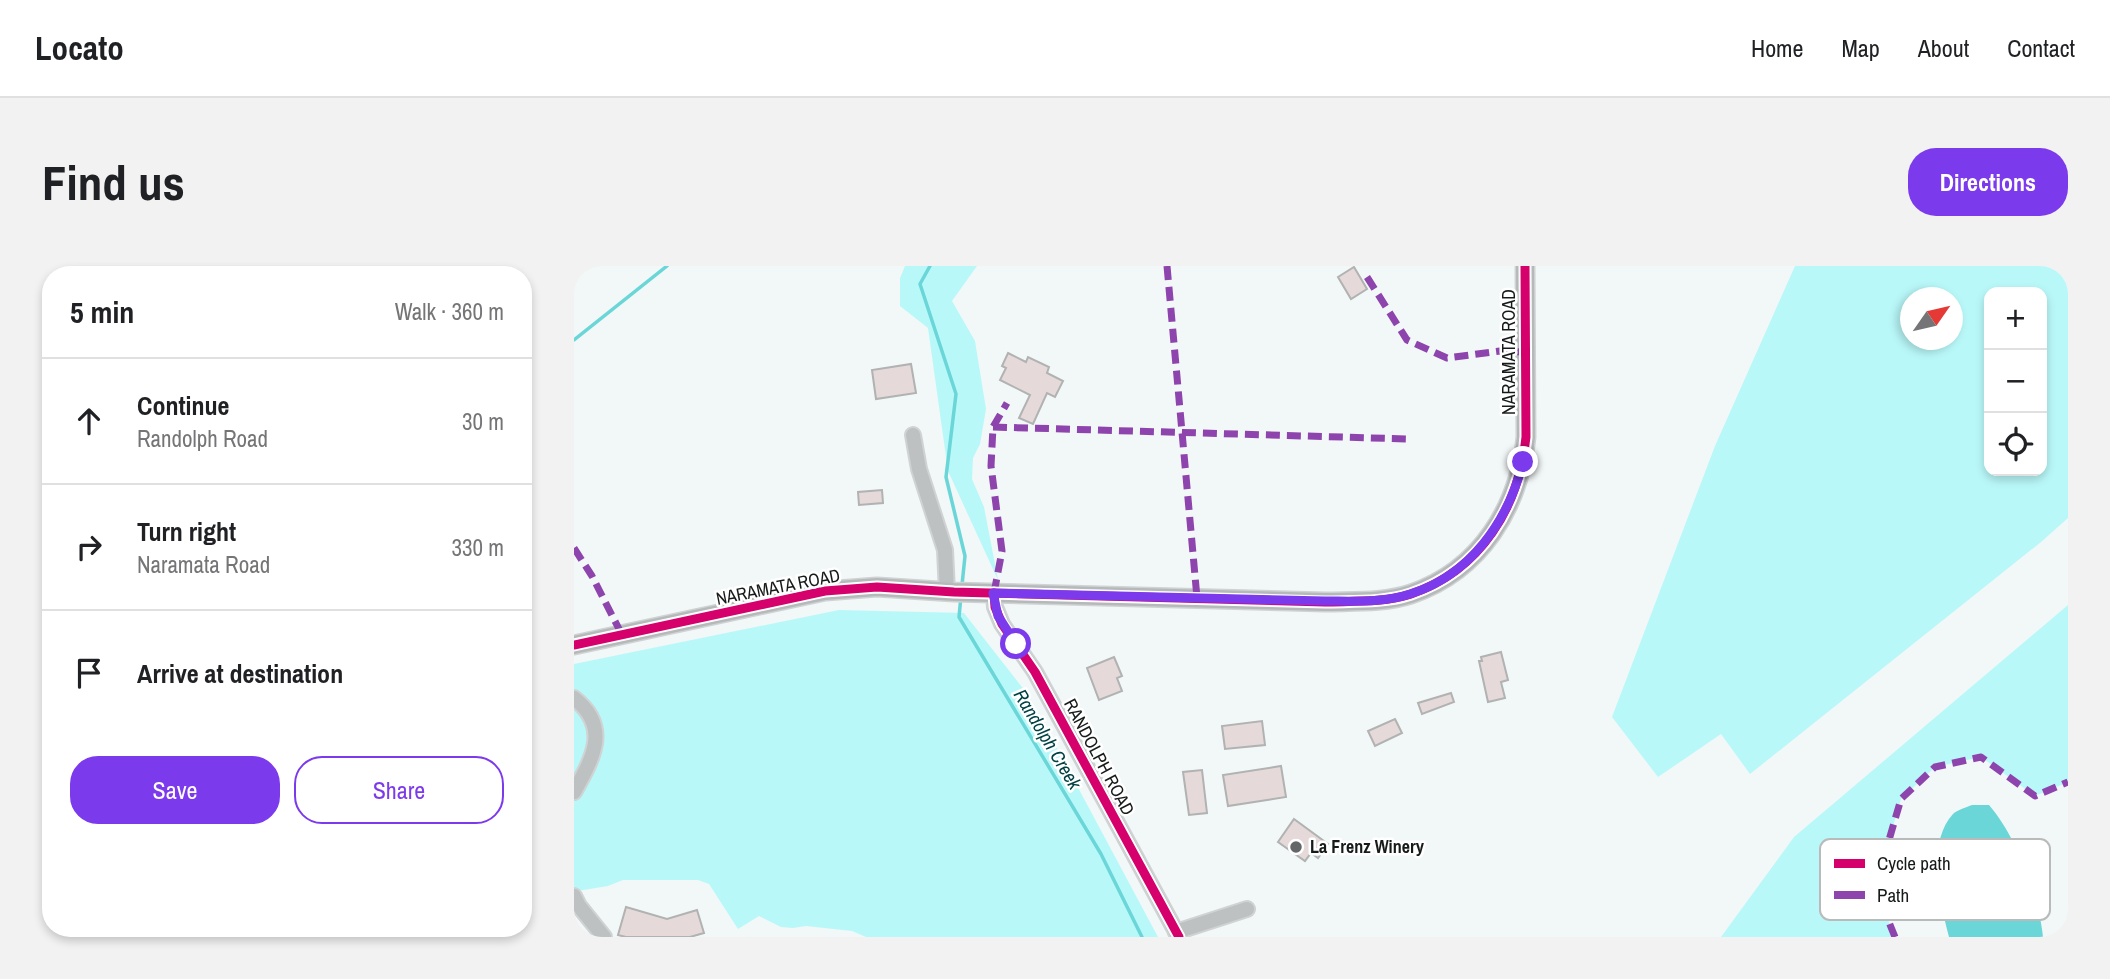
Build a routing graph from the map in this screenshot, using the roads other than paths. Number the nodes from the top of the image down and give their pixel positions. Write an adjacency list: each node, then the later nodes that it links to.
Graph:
1 (1525, 266): 4 (main road, NARAMATA ROAD)
2 (913, 435): 3 (street)
3 (947, 592): 4 (main road, NARAMATA ROAD); 5 (main road, NARAMATA ROAD)
4 (993, 593): 10 (street, RANDOLPH ROAD)
5 (574, 645)
6 (574, 698): 7 (street)
7 (574, 792)
8 (574, 896): 11 (street)
9 (1247, 909): 10 (street)
10 (1177, 935)
11 (604, 937)

